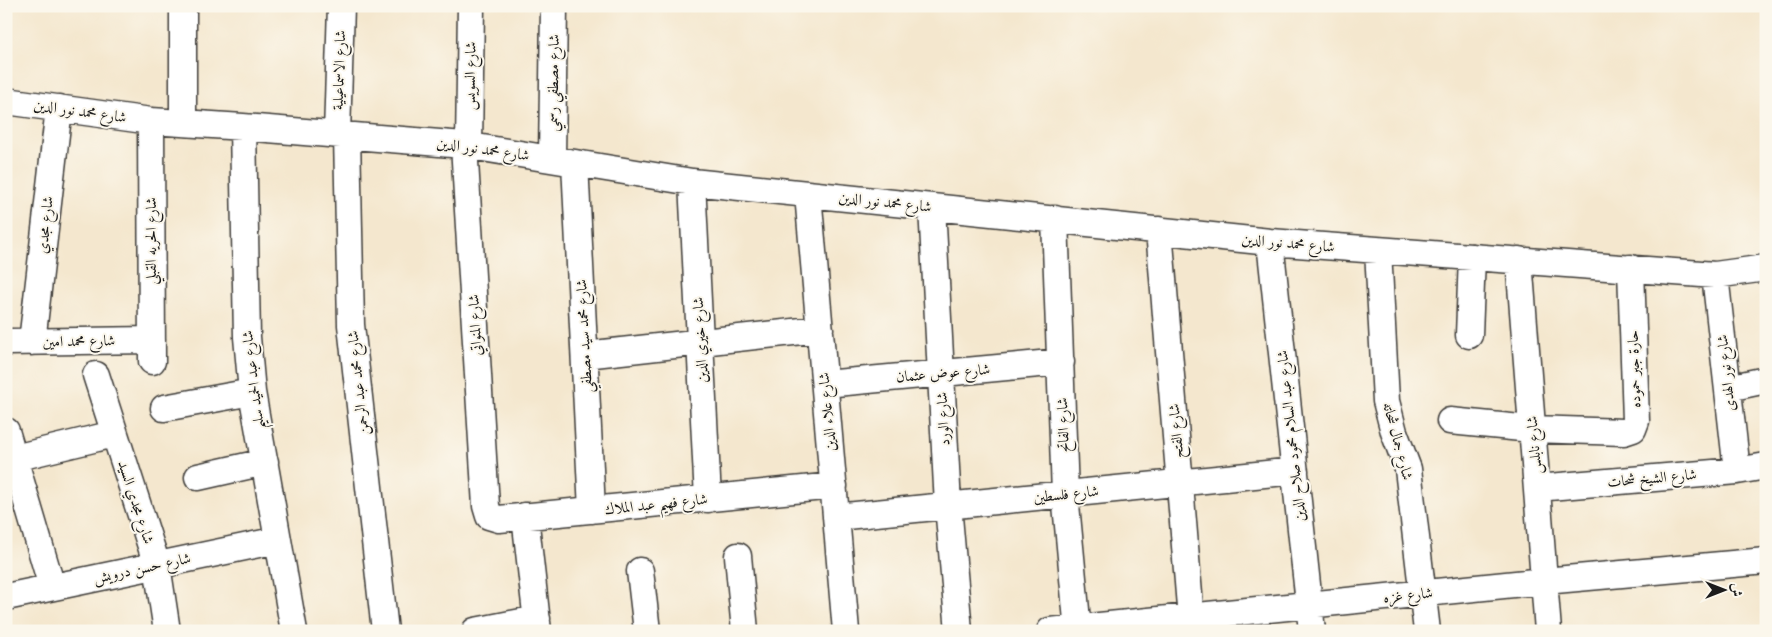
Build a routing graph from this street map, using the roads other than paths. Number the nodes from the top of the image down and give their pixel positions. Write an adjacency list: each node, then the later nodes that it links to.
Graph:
1 (182, 6): 8 (street)
2 (341, 6): 10 (street, شارع الاسماعيلية)
3 (471, 6): 11 (street, شارع السويس)
4 (554, 6): 12 (street, شارع مصطفي رسمي)
5 (6, 101): 6 (street, شارع محمد نور الدين)
6 (58, 108): 7 (street, شارع محمد نور الدين); 28 (street, شارع مجدي)
7 (151, 121): 8 (street, شارع محمد نور الدين); 30 (street, شارع الحريه القبلي)
8 (183, 123): 9 (street, شارع محمد نور الدين)
9 (243, 126): 10 (street, شارع محمد نور الدين); 38 (street, شارع عبد الحميد سليم)
10 (342, 135): 11 (street, شارع محمد نور الدين); 75 (street, شارع محمد عبد الرحمن)
11 (466, 145): 12 (street, شارع محمد نور الدين); 56 (street, شارع المنواتي)
12 (564, 161): 13 (street, شارع محمد نور الدين); 31 (street, شارع محمد سيد مصطفي)
13 (692, 182): 14 (street, شارع محمد نور الدين); 29 (street, شارع خيري الدين)
14 (808, 194): 15 (street, شارع محمد نور الدين); 25 (street, شارع علاء الدين)
15 (932, 207): 16 (street, شارع محمد نور الدين); 33 (street, شارع الورد)
16 (1056, 220): 17 (street, شارع محمد نور الدين); 32 (street, شارع الفاتح)
17 (1159, 230): 18 (street, شارع محمد نور الدين); 50 (street, شارع الفتح)
18 (1270, 242): 19 (street, شارع محمد نور الدين); 47 (street, شارع عبد السلام محمود صلاح الدين)
19 (1378, 250): 20 (street, شارع محمد نور الدين); 67 (street, شارع جمال شحاته)
20 (1472, 257): 21 (street, شارع محمد نور الدين); 26 (street)
21 (1519, 260): 22 (street, شارع محمد نور الدين); 41 (street, شارع نابلس)
22 (1630, 268): 24 (street, شارع محمد نور الدين); 41 (street, حارة جبر حموده)
23 (1766, 268): 24 (street, شارع محمد نور الدين)
24 (1715, 274): 37 (street, شارع نور الهدى)
25 (820, 329): 29 (street); 36 (street, شارع علاء الدين)
26 (1469, 335)
27 (6, 342): 28 (street, شارع محمد امين)
28 (32, 342): 30 (street, شارع محمد امين)
29 (700, 342): 31 (street); 54 (street, شارع خيري الدين)
30 (152, 350)
31 (584, 355): 57 (street, شارع محمد سيد مصطفي)
32 (1061, 362): 33 (street, شارع عوض عثمان); 53 (street, شارع الفاتح)
33 (941, 374): 36 (street, شارع عوض عثمان); 55 (street, شارع الورد)
34 (96, 375): 43 (street, شارع مجدي السيد)
35 (1766, 380): 37 (street)
36 (825, 384): 51 (street, شارع علاء الدين)
37 (1728, 388): 48 (street, شارع نور الهدى)
38 (252, 392): 39 (street); 45 (street, شارع عبد الحميد سليم)
39 (164, 408)
40 (1450, 421): 41 (street)
41 (1532, 429): 52 (street, شارع نابلس)
42 (6, 431): 44 (street)
43 (114, 434): 44 (street); 63 (street, شارع مجدي السيد)
44 (10, 459): 66 (street)
45 (265, 462): 49 (street); 60 (street, شارع عبد الحميد سليم)
46 (1766, 466): 48 (street, شارع الشيخ شحات)
47 (1295, 470): 50 (street, شارع فلسطين); 69 (street, شارع عبد السلام محمود صلاح الدين)
48 (1737, 470): 52 (street, شارع الشيخ شحات)
49 (198, 477)
50 (1180, 482): 53 (street, شارع فلسطين); 70 (street, شارع الفتح)
51 (834, 486): 54 (street, شارع فهيم عبد الملاك); 59 (street, شارع علاء الدين)
52 (1537, 488): 65 (street, شارع نابلس)
53 (1065, 494): 55 (street, شارع فلسطين); 72 (street, شارع الفاتح)
54 (708, 499): 57 (street, شارع فهيم عبد الملاك)
55 (948, 505): 59 (street, شارع فلسطين); 80 (street, شارع الورد)
56 (486, 506): 58 (street, شارع فهيم عبد الملاك)
57 (592, 510): 58 (street, شارع فهيم عبد الملاك)
58 (525, 516): 71 (street)
59 (836, 517): 79 (street, شارع علاء الدين)
60 (278, 540): 63 (street, شارع حسن درويش); 74 (street, شارع عبد الحميد سليم)
61 (738, 556): 78 (street)
62 (1766, 561): 65 (street, شارع غزه)
63 (157, 565): 66 (street, شارع حسن درويش); 73 (street, شارع مجدي السيد)
64 (640, 571): 77 (street)
65 (1544, 581): 67 (street, شارع غزه); 84 (street, شارع نابلس)
66 (52, 588): 68 (street, شارع حسن درويش)
67 (1423, 593): 69 (street, شارع غزه); 83 (street, شارع جمال شحاته)
68 (6, 597)
69 (1309, 604): 70 (street, شارع غزه); 82 (street, شارع عبد السلام محمود صلاح الدين)
70 (1192, 624): 72 (street, شارع غزه)
71 (537, 625): 76 (street)
72 (1078, 629): 81 (street, شارع غزه)
73 (167, 631)
74 (294, 631)
75 (385, 631)
76 (475, 631)
77 (647, 631)
78 (744, 631)
79 (846, 631)
80 (959, 631)
81 (1050, 631)
82 (1312, 631)
83 (1427, 631)
84 (1548, 631)

